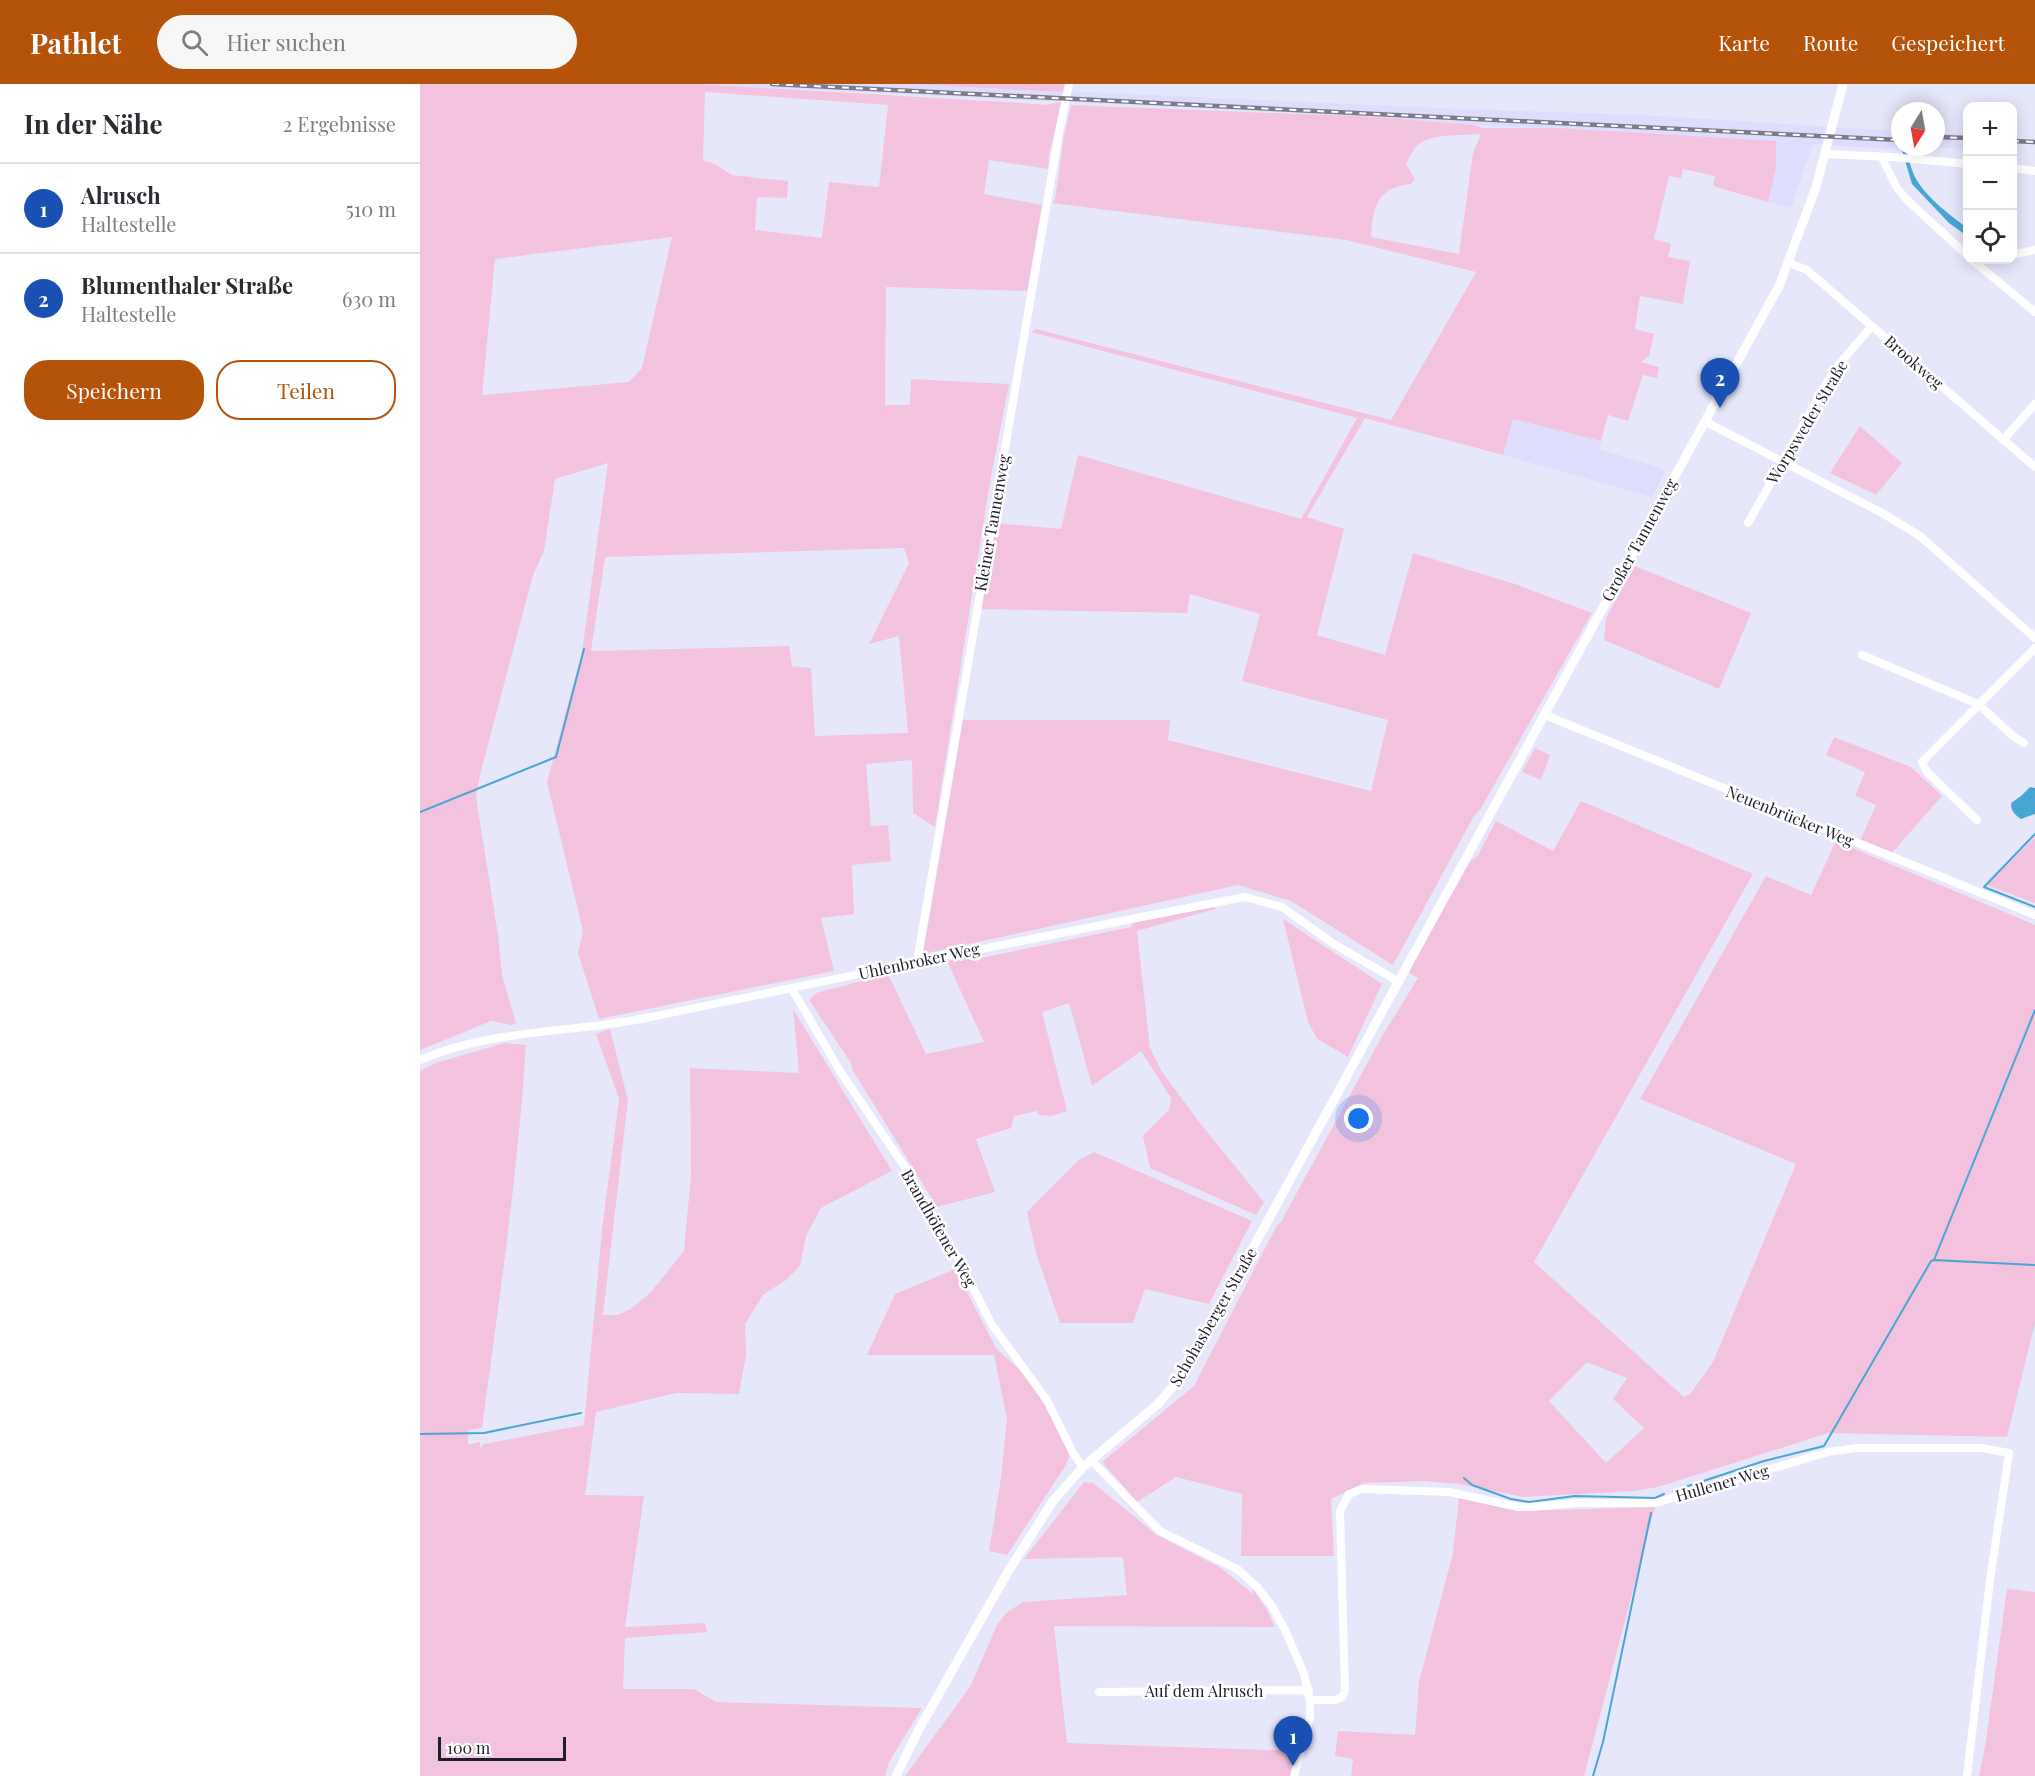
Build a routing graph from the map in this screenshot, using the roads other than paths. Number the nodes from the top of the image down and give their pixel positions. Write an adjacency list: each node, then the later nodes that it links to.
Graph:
1 (1069, 84): 29 (street, Kleiner Tannenweg)
2 (1843, 84): 3 (street, Großer Tannenweg)
3 (1825, 154): 4 (street); 11 (street, Großer Tannenweg)
4 (1882, 158): 5 (street); 9 (street)
5 (1963, 164)
6 (2017, 169): 7 (street)
7 (2035, 171)
8 (2035, 250): 10 (street)
9 (1963, 251)
10 (2017, 254)
11 (1789, 262): 14 (street, Brookweg); 16 (street, Großer Tannenweg)
12 (1977, 264): 13 (street)
13 (2035, 312)
14 (1872, 326): 17 (street, Brookweg); 18 (street, Worpsweder Straße)
15 (2035, 404): 17 (street)
16 (1706, 422): 18 (street); 25 (street, Großer Tannenweg)
17 (2003, 440): 19 (street, Brookweg)
18 (1781, 462): 20 (street, Worpsweder Straße); 21 (street)
19 (2035, 467)
20 (1748, 523)
21 (2035, 638)
22 (2035, 648): 24 (street)
23 (1862, 655): 24 (street)
24 (1978, 704): 26 (street); 27 (street)
25 (1545, 716): 28 (street, Neuenbrücker Weg); 30 (street, Großer Tannenweg)
26 (2024, 743)
27 (1977, 820)
28 (2035, 915)
29 (917, 962): 30 (street, Uhlenbroker Weg); 31 (street, Uhlenbroker Weg)
30 (1399, 982): 33 (street, Schohasberger Straße)
31 (792, 989): 32 (street, Uhlenbroker Weg); 33 (street, Brandhöfener Weg)
32 (420, 1060)
33 (1087, 1464): 34 (street, Brandhöfener Weg); 37 (street, Schohasberger Straße)
34 (1309, 1690): 35 (street, Auf dem Alrusch); 36 (street, Brandhöfener Weg)
35 (1099, 1692)
36 (1311, 1700): 38 (street, Brandhöfener Weg); 39 (street, Hullener Weg)
37 (896, 1776)
38 (1294, 1776)
39 (1966, 1776)

